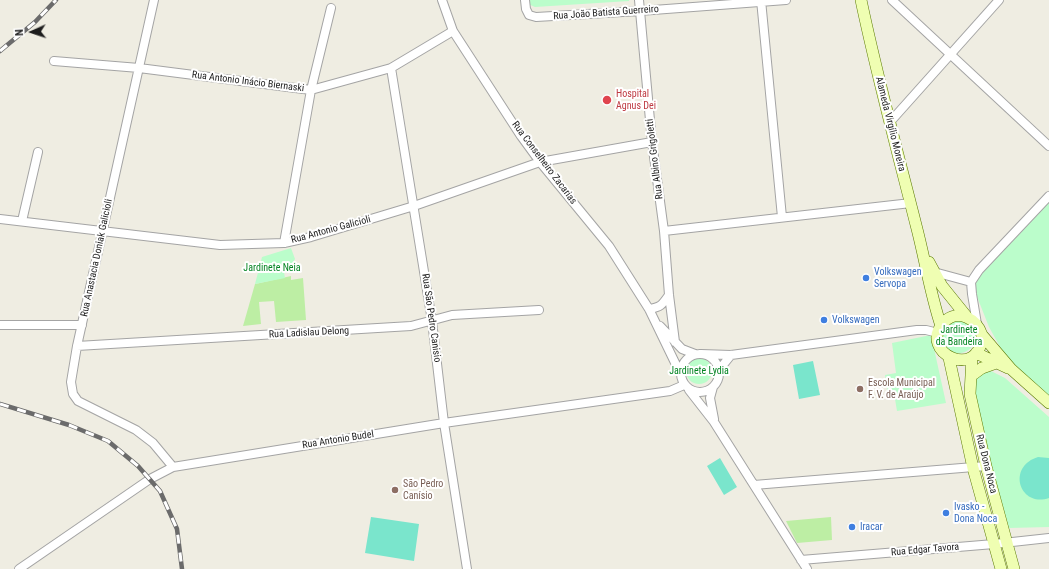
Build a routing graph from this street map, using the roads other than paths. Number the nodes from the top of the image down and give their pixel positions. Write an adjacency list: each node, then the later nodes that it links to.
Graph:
1 (154, 0): 15 (street, Rua Anastacia Doniak Galicioli)
2 (442, 0): 12 (street, Rua Conselheiro Zacarias)
3 (525, 0): 11 (street, Rua João Batista Guerreiro)
4 (639, 0): 11 (street, Rua Albino Grigoletti)
5 (786, 0): 9 (street, Rua João Batista Guerreiro)
6 (861, 0): 18 (main road, Alameda Virgílio Moreira)
7 (892, 0): 13 (street)
8 (999, 0): 13 (street)
9 (761, 1): 11 (street, Rua João Batista Guerreiro); 26 (street)
10 (331, 8): 17 (street)
11 (640, 11): 19 (street, Rua Albino Grigoletti)
12 (453, 30): 16 (street, Rua Antonio Inácio Biernaski); 22 (street, Rua Conselheiro Zacarias)
13 (950, 54): 18 (street); 20 (street)
14 (54, 62): 15 (street, Rua Antonio Inácio Biernaski)
15 (139, 68): 17 (street, Rua Antonio Inácio Biernaski); 29 (street, Rua Anastacia Doniak Galicioli)
16 (391, 68): 17 (street, Rua Antonio Inácio Biernaski); 25 (street, Rua São Pedro Canisio)
17 (311, 90): 31 (street)
18 (890, 122): 24 (main road, Alameda Virgílio Moreira)
19 (652, 142): 22 (street, Rua Antonio Galicioli); 30 (street, Rua Albino Grigoletti)
20 (1049, 146)
21 (38, 152): 28 (street)
22 (540, 162): 25 (street, Rua Antonio Galicioli); 36 (street, Rua Conselheiro Zacarias)
23 (1049, 196): 34 (street)
24 (911, 203): 26 (street); 32 (main road, Alameda Virgílio Moreira)
25 (414, 206): 31 (street, Rua Antonio Galicioli); 39 (street, Rua São Pedro Canisio)
26 (782, 217): 30 (street)
27 (0, 219): 28 (street, Rua Antonio Galicioli)
28 (22, 221): 29 (street, Rua Antonio Galicioli)
29 (102, 231): 31 (street, Rua Antonio Galicioli); 42 (street, Rua Anastacia Doniak Galicioli)
30 (664, 231): 35 (street, Rua Albino Grigoletti)
31 (284, 243)
32 (922, 248): 33 (main road, Alameda Virgílio Moreira); 44 (main road, Alameda Virgílio Moreira)
33 (934, 272): 34 (street); 38 (main road, Alameda Virgílio Moreira)
34 (971, 282): 41 (street)
35 (669, 295): 36 (street); 46 (street, Rua Albino Grigoletti)
36 (649, 308): 40 (street, Rua Conselheiro Zacarias)
37 (539, 310): 39 (street, Rua Ladislau Delong)
38 (967, 317): 41 (main road); 44 (main road)
39 (432, 321): 47 (street, Rua Ladislau Delong); 61 (street, Rua São Pedro Canisio)
40 (655, 321): 46 (street, Rua Conselheiro Zacarias); 54 (street, Rua Conselheiro Zacarias)
41 (977, 324): 45 (main road)
42 (82, 325): 43 (street); 47 (street, Rua Anastacia Doniak Galicioli)
43 (0, 326)
44 (940, 329): 49 (street); 51 (main road)
45 (982, 335): 50 (main road); 53 (main road)
46 (674, 342): 48 (street, Rua Conselheiro Zacarias)
47 (77, 346): 63 (street, Rua Anastacia Doniak Galicioli)
48 (698, 354): 49 (street); 54 (street); 55 (street)
49 (731, 355): 55 (street)
50 (974, 355): 51 (main road); 52 (main road); 56 (main road, Rua Dona Noca)
51 (949, 358): 64 (main road, Rua Dona Noca)
52 (996, 363): 53 (main road); 56 (main road)
53 (1010, 369): 59 (main road)
54 (680, 373): 57 (street)
55 (719, 373): 58 (street)
56 (971, 376): 62 (main road, Rua Dona Noca)
57 (687, 387): 58 (street); 60 (street); 61 (street, Rua Antonio Budel)
58 (713, 387): 60 (street)
59 (1049, 403)
60 (714, 422): 65 (street)
61 (444, 423): 63 (street, Rua Antonio Budel); 71 (street, Rua São Pedro Canisio)
62 (986, 466): 64 (street); 67 (main road, Rua Dona Noca)
63 (173, 467): 70 (street, Rua Antonio Budel)
64 (973, 468): 65 (street); 68 (main road, Rua Dona Noca)
65 (754, 485): 69 (street)
66 (1049, 538): 67 (street, Rua Edgar Tavora)
67 (1007, 542): 68 (street, Rua Edgar Tavora); 74 (main road, Rua Dona Noca)
68 (994, 544): 69 (street, Rua Edgar Tavora); 73 (main road, Rua Dona Noca)
69 (801, 560): 72 (street)
70 (19, 569)
71 (467, 569)
72 (807, 569)
73 (1001, 569)
74 (1014, 569)

